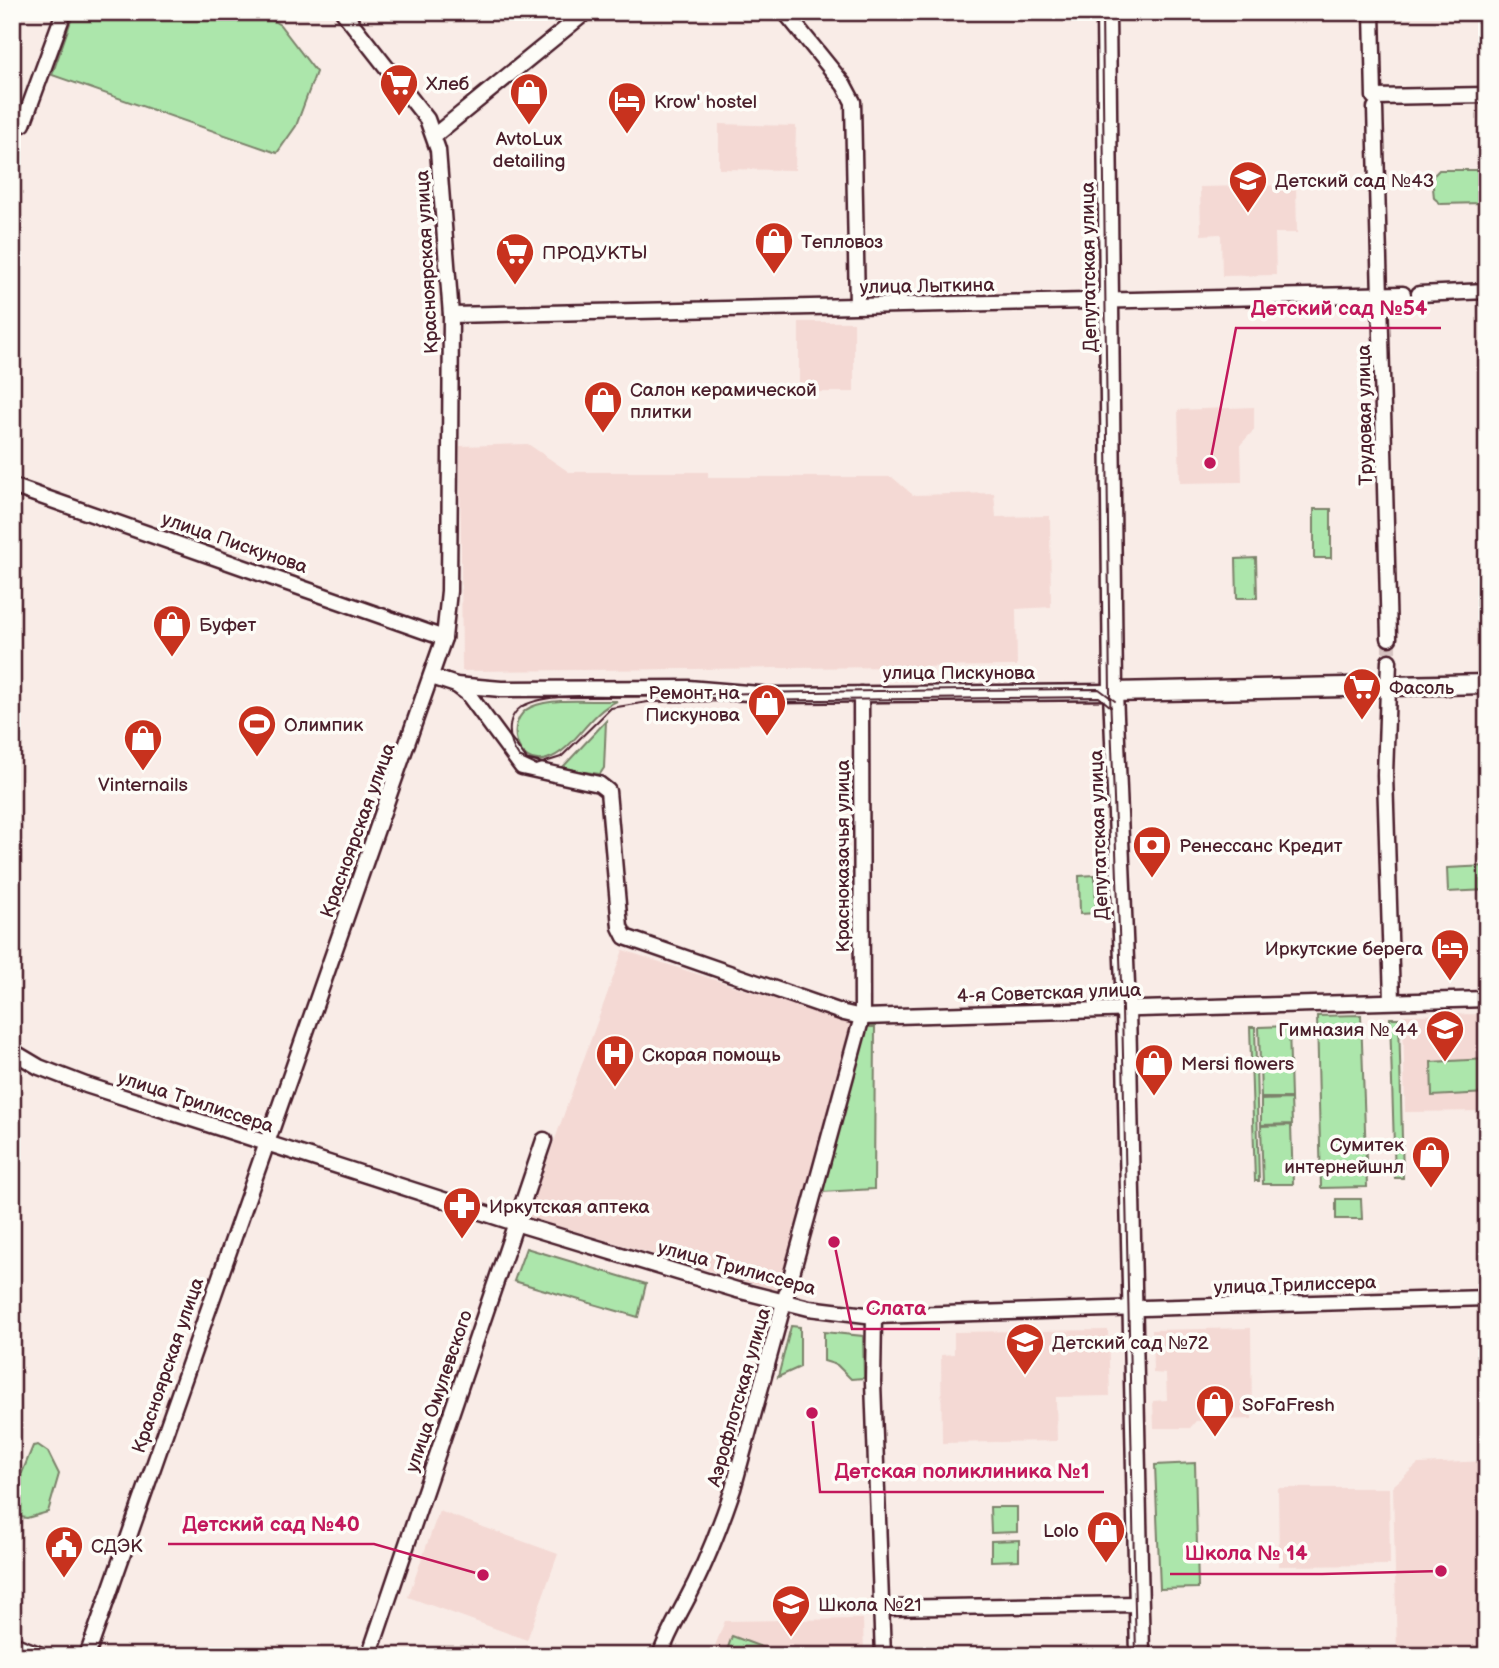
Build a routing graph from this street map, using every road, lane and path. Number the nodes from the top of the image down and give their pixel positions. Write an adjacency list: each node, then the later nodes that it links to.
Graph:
1 (64, 12): 9 (street)
2 (344, 12): 10 (street, Красноярская улица)
3 (586, 12): 10 (street)
4 (785, 12): 16 (street)
5 (1106, 12): 15 (main road, Депутатская улица)
6 (1372, 12): 8 (street, Трудовая улица)
7 (1487, 95): 8 (street)
8 (1375, 103): 14 (street, Трудовая улица)
9 (23, 124)
10 (435, 135): 17 (street, Красноярская улица)
11 (1487, 291): 13 (street)
12 (1403, 294): 14 (street, улица Лыткина)
13 (1419, 294)
14 (1381, 295): 15 (street, улица Лыткина); 20 (street, Трудовая улица)
15 (1110, 302): 16 (street, улица Лыткина); 26 (main road, Депутатская улица)
16 (857, 305): 17 (street, улица Лыткина)
17 (451, 316): 19 (street, Красноярская улица)
18 (12, 486): 19 (street, улица Пискунова)
19 (444, 638): 22 (street, Красноярская улица)
20 (1389, 638)
21 (1389, 661): 24 (street)
22 (432, 677): 23 (street, улица Пискунова); 34 (street, Красноярская улица)
23 (456, 684): 27 (street, улица Пискунова); 31 (street, 4-я Советская улица)
24 (1387, 684): 25 (main road, улица Пискунова); 26 (main road, улица Пискунова); 29 (street)
25 (1487, 684)
26 (1113, 692): 27 (street, улица Пискунова); 30 (main road, Депутатская улица)
27 (860, 694): 31 (street, Красноказачья улица)
28 (1487, 999): 29 (street, 4-я Советская улица)
29 (1392, 1000): 30 (street, 4-я Советская улица)
30 (1126, 1009): 31 (street, 4-я Советская улица); 38 (main road, Депутатская улица)
31 (862, 1017): 37 (street, Аэрофлотская улица)
32 (12, 1051): 34 (street, улица Трилиссера)
33 (544, 1140): 35 (street, улица Омулевского)
34 (264, 1144): 35 (street, улица Трилиссера); 44 (street, Красноярская улица)
35 (515, 1223): 37 (street, улица Трилиссера); 45 (street, улица Омулевского)
36 (1487, 1298): 38 (street, улица Трилиссера)
37 (785, 1302): 39 (street, улица Трилиссера); 46 (street, Аэрофлотская улица)
38 (1132, 1308): 39 (street, улица Трилиссера); 40 (main road, Депутатская улица)
39 (874, 1316): 41 (street)
40 (1138, 1604): 41 (street); 48 (main road, Депутатская улица)
41 (883, 1608): 47 (street)
42 (12, 1646): 43 (main road)
43 (38, 1656)
44 (87, 1656)
45 (369, 1656)
46 (660, 1656)
47 (883, 1656)
48 (1140, 1656)

